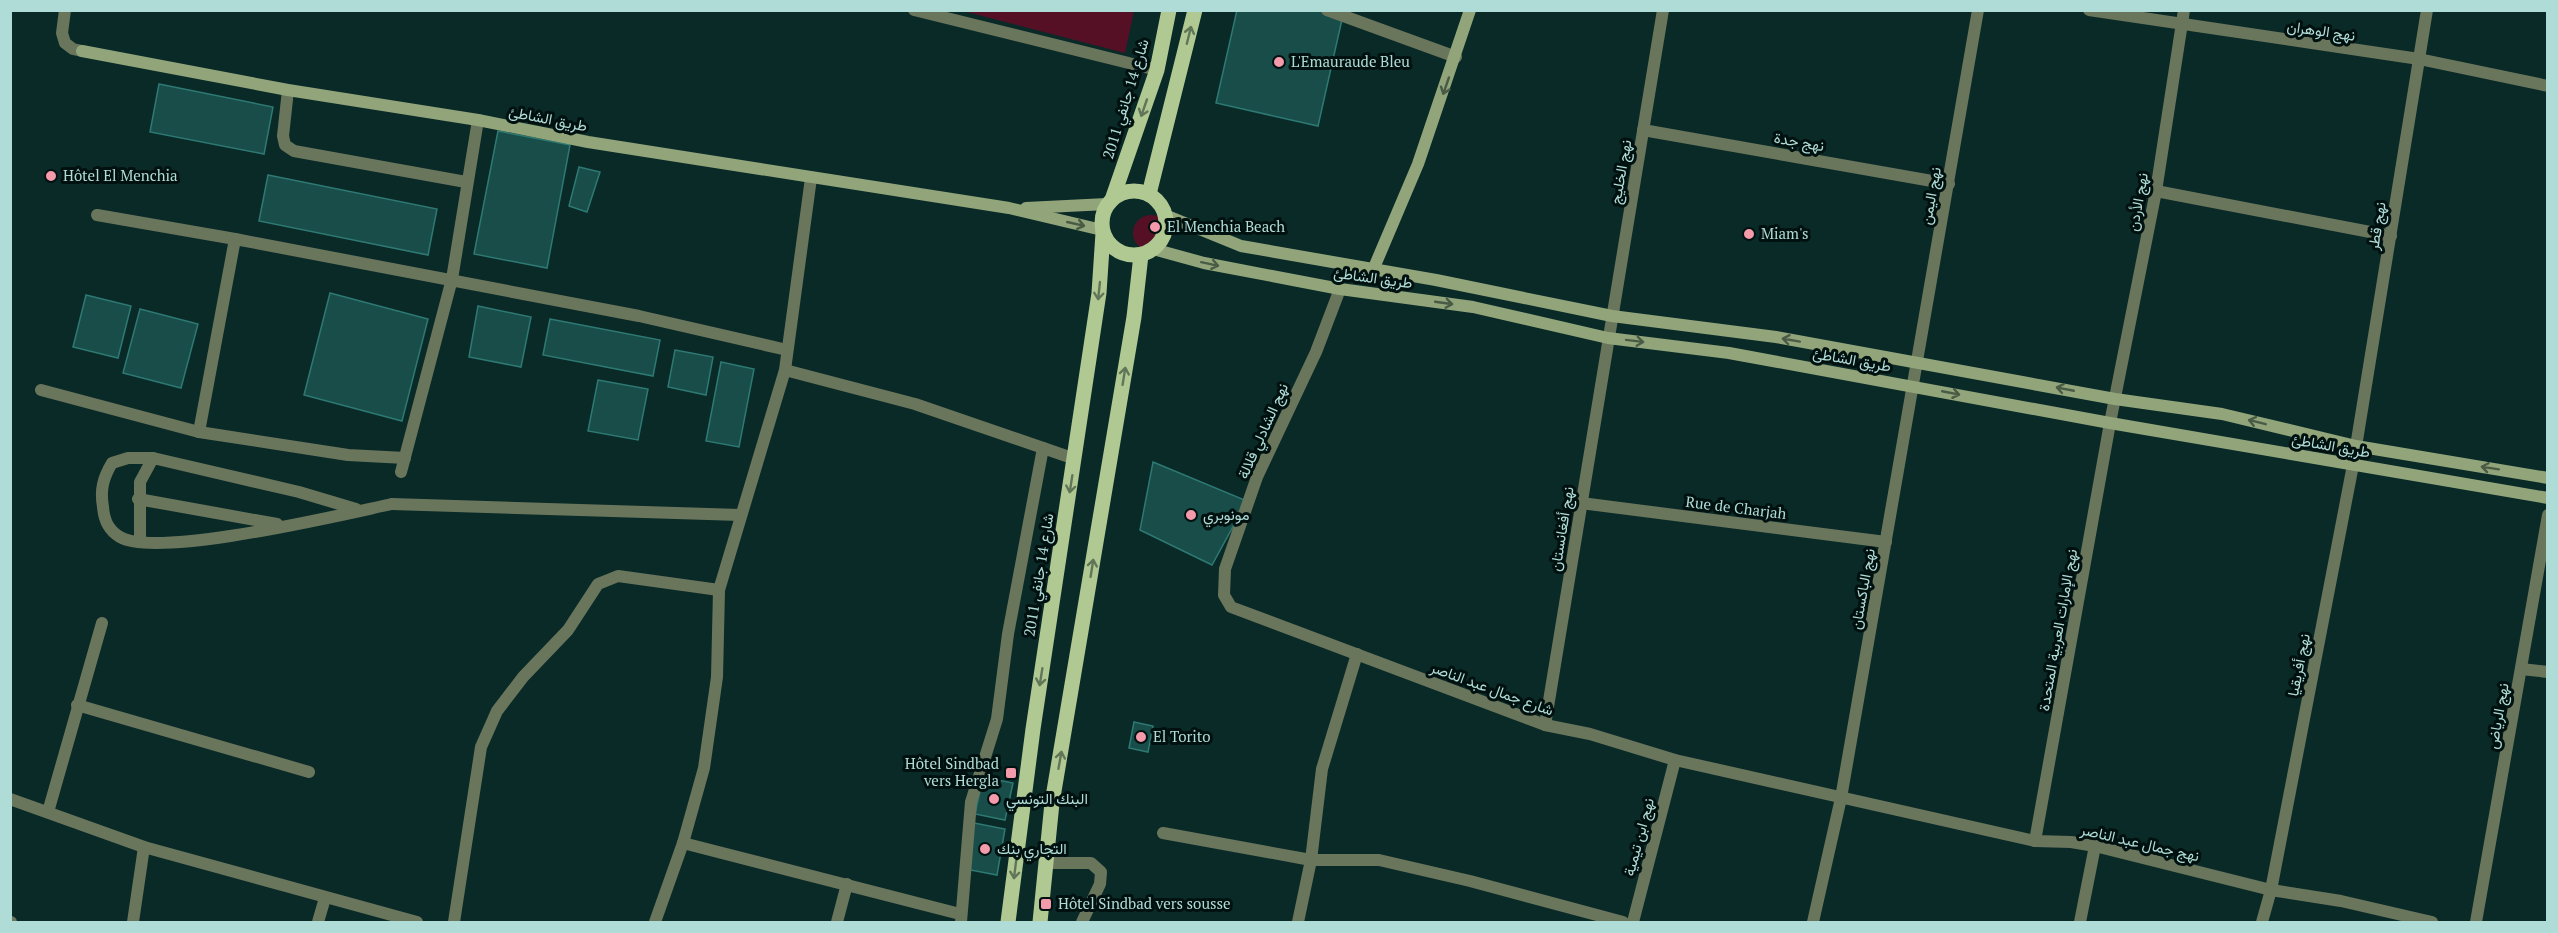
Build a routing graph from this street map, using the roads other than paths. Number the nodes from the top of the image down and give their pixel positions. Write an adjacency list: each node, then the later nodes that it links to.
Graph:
1 (65, 10): 17 (street, طريق الشاطئ)
2 (914, 10): 15 (street)
3 (1169, 10): 15 (main road, شارع 14 جانفي 2011)
4 (1195, 10): 24 (main road, one-way to 4)
5 (1327, 10): 13 (street)
6 (1470, 10): 13 (street)
7 (1663, 10): 19 (street, نهج الخليج)
8 (1978, 10): 22 (street, نهج اليمن)
9 (2089, 10): 12 (street, نهج الوهران)
10 (2184, 10): 12 (street, نهج الأردن)
11 (2427, 10): 14 (street, نهج قطر)
12 (2181, 26): 14 (street, نهج الوهران); 23 (street, نهج الأردن)
13 (1456, 57): 33 (street, one-way to 33)
14 (2419, 59): 16 (street, نهج الوهران); 30 (street, نهج قطر)
15 (1156, 69): 25 (main road, شارع 14 جانفي 2011, one-way to 25)
16 (2547, 86)
17 (288, 90): 18 (street, طريق الشاطئ); 21 (street)
18 (478, 120): 20 (street, طريق الشاطئ); 21 (street)
19 (1643, 130): 22 (street, نهج جدة); 36 (street, نهج الخليج)
20 (811, 178): 26 (street, طريق الشاطئ); 38 (street)
21 (466, 182): 34 (street)
22 (1949, 184): 39 (street, نهج اليمن)
23 (2156, 191): 30 (street); 43 (street, نهج الأردن)
24 (1149, 194): 25 (main road); 28 (main road)
25 (1110, 200): 26 (street, طريق الشاطئ); 29 (main road)
26 (1009, 208): 29 (street, طريق الشاطئ, one-way to 29)
27 (97, 215): 31 (street)
28 (1166, 215): 32 (main road); 33 (street, طريق الشاطئ)
29 (1102, 231): 32 (main road); 50 (main road, شارع 14 جانفي 2011, one-way to 50)
30 (2391, 236): 46 (street, نهج قطر)
31 (235, 240): 34 (street); 45 (street)
32 (1147, 252): 35 (street, طريق الشاطئ, one-way to 35); 82 (main road, one-way to 32)
33 (1373, 270): 36 (street, طريق الشاطئ)
34 (452, 279): 38 (street); 49 (street)
35 (1340, 289): 37 (street, طريق الشاطئ, one-way to 37); 63 (street, نهج الشادلي قلالة)
36 (1612, 316): 37 (street, نهج الخليج); 39 (street, طريق الشاطئ, one-way to 36)
37 (1608, 338): 41 (street, طريق الشاطئ, one-way to 41); 56 (street, نهج أفغانستان)
38 (787, 350): 40 (street)
39 (1918, 362): 41 (street, نهج اليمن); 43 (street, طريق الشاطئ, one-way to 39)
40 (785, 370): 47 (street); 59 (street)
41 (1914, 387): 44 (street, طريق الشاطئ, one-way to 44); 62 (street, نهج الباكستان)
42 (40, 390): 45 (street)
43 (2115, 399): 44 (street, نهج الأردن); 46 (street, طريق الشاطئ, one-way to 43)
44 (2110, 423): 51 (street, طريق الشاطئ); 77 (street, نهج الإمارات العربية المتحدة)
45 (199, 432): 49 (street)
46 (2356, 446): 51 (street, نهج أفريقيا); 53 (street, طريق الشاطئ, one-way to 46)
47 (1043, 448): 50 (street); 86 (street)
48 (153, 458): 55 (street); 57 (street); 61 (street)
49 (405, 458): 52 (street)
50 (1075, 459): 93 (main road, شارع 14 جانفي 2011, one-way to 93)
51 (2353, 465): 54 (street, طريق الشاطئ); 84 (street, نهج أفريقيا)
52 (401, 472)
53 (2547, 478)
54 (2547, 498)
55 (138, 499): 60 (street); 61 (street)
56 (1581, 503): 62 (street, Rue de Charjah); 70 (street, نهج أفغانستان)
57 (360, 511): 59 (street); 60 (street)
58 (2547, 514): 67 (street, نهج الرياض)
59 (740, 515): 64 (street)
60 (284, 525): 61 (street)
61 (140, 542)
62 (1886, 542): 74 (street, نهج الباكستان)
63 (1224, 588): 66 (street, شارع جمال عبد الناصر)
64 (719, 590): 78 (street); 90 (street)
65 (102, 623): 69 (street)
66 (1358, 654): 70 (street, شارع جمال عبد الناصر); 81 (street)
67 (2521, 669): 68 (street); 103 (street, نهج الرياض)
68 (2547, 672)
69 (77, 705): 72 (street); 75 (street)
70 (1545, 725): 71 (street, شارع جمال عبد الناصر)
71 (1675, 760): 74 (street, شارع جمال عبد الناصر); 98 (street, نهج ابن تيمية)
72 (309, 772)
73 (10, 798): 75 (street)
74 (1841, 798): 77 (street, نهج جمال عبد الناصر); 99 (street, نهج الباكستان)
75 (48, 812): 80 (street)
76 (1162, 833): 81 (street)
77 (2035, 841): 79 (street, نهج جمال عبد الناصر)
78 (683, 843): 83 (street); 91 (street)
79 (2095, 846): 84 (street, نهج جمال عبد الناصر); 100 (street)
80 (144, 847): 85 (street); 87 (street)
81 (1311, 860): 96 (street); 97 (street)
82 (1048, 863): 94 (main road); 95 (street)
83 (847, 884): 86 (street); 92 (street)
84 (2271, 890): 101 (street, نهج أفريقيا); 102 (street, نهج جمال عبد الناصر)
85 (325, 898): 88 (street); 89 (street)
86 (961, 918)
87 (133, 922)
88 (318, 922)
89 (417, 922)
90 (454, 922)
91 (655, 922)
92 (837, 922)
93 (1008, 922)
94 (1040, 922)
95 (1082, 922)
96 (1298, 922)
97 (1623, 922)
98 (1633, 922)
99 (1814, 922)
100 (2080, 922)
101 (2262, 922)
102 (2432, 922)
103 (2476, 922)

